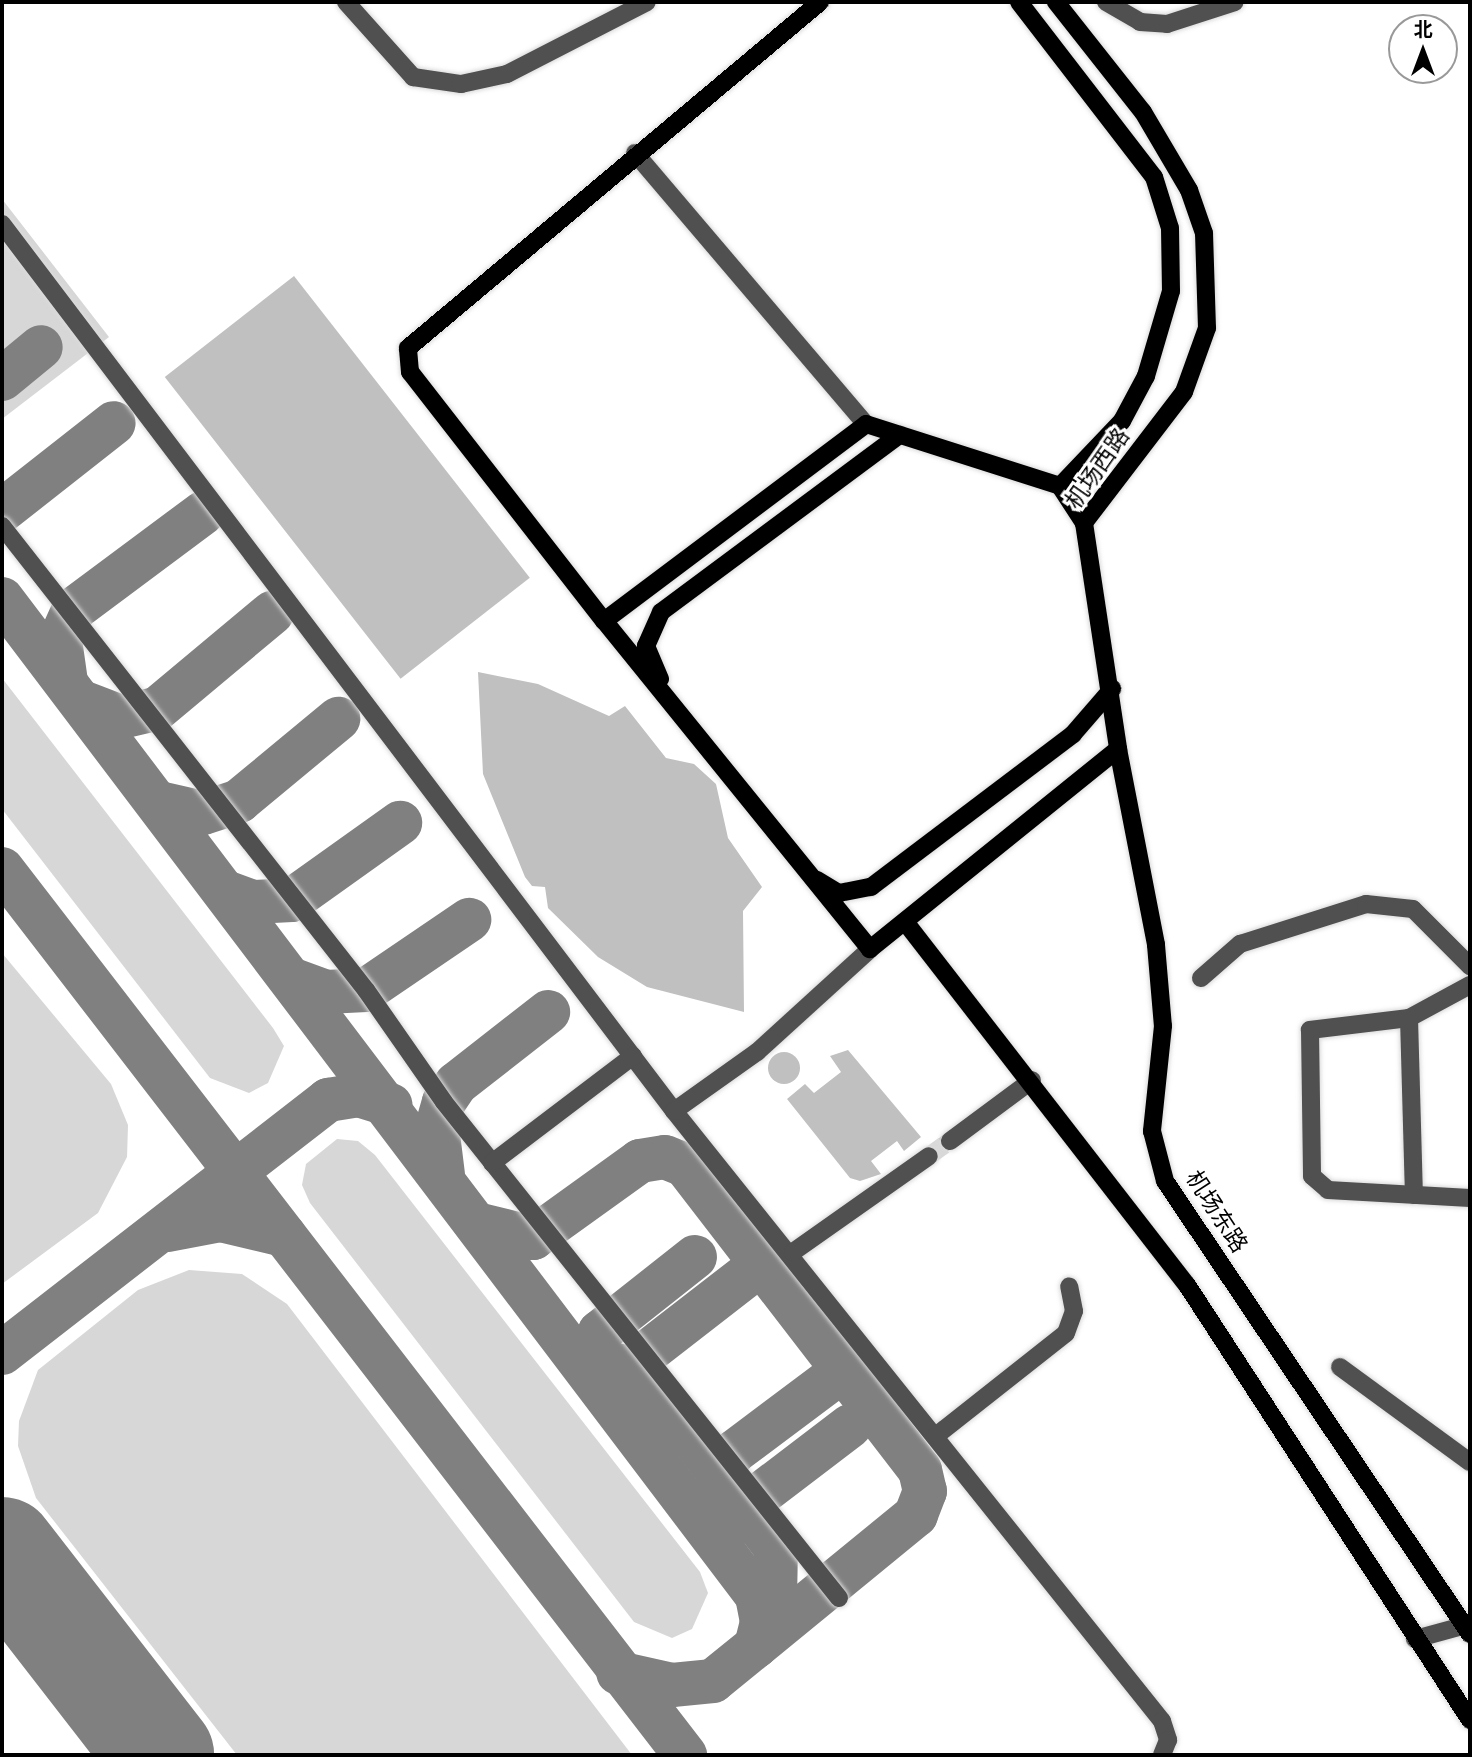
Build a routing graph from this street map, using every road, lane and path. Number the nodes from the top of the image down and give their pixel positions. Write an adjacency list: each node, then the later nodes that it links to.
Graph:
1 (346, 2): 2 (street)
2 (647, 2)
3 (820, 2): 8 (main road)
4 (1019, 2): 12 (main road)
5 (1056, 2): 13 (main road, 机场西路)
6 (1106, 2): 7 (street)
7 (1235, 2)
8 (635, 153): 10 (street); 15 (main road)
9 (2, 224): 24 (street)
10 (866, 424): 11 (main road); 15 (main road)
11 (900, 435): 12 (main road); 16 (main road)
12 (1060, 486): 13 (main road)
13 (1084, 523): 16 (main road, 机场西路)
14 (2, 526): 29 (street)
15 (604, 621): 19 (main road)
16 (1112, 689): 17 (main road, 机场西路)
17 (1118, 749): 18 (main road); 38 (main road, 机场东路)
18 (906, 923): 19 (main road); 25 (main road)
19 (870, 949): 26 (street)
20 (1470, 966): 21 (street)
21 (1201, 978)
22 (1470, 985): 23 (street)
23 (1409, 1018): 30 (street); 30 (street)
24 (633, 1056): 26 (street); 29 (street)
25 (1032, 1080): 27 (street); 39 (main road)
26 (674, 1111): 32 (street)
27 (950, 1141)
28 (929, 1156): 32 (street)
29 (492, 1163): 37 (street)
30 (1415, 1195): 31 (street)
31 (1470, 1198)
32 (793, 1252): 35 (street)
33 (1069, 1286): 35 (street)
34 (1340, 1367): 36 (street)
35 (937, 1435): 41 (street)
36 (1470, 1462)
37 (839, 1598)
38 (1468, 1627): 39 (street)
39 (1415, 1639): 40 (main road)
40 (1470, 1720)
41 (1162, 1755)

